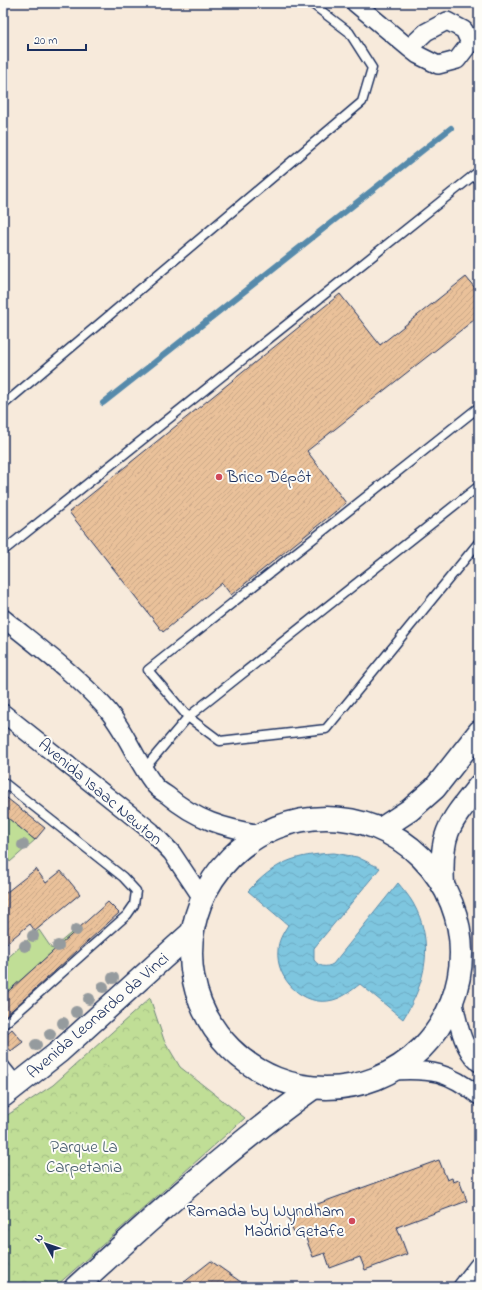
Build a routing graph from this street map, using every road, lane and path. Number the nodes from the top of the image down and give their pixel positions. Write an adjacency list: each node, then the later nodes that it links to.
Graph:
1 (311, 3): 5 (lane)
2 (355, 3): 3 (street)
3 (409, 48)
4 (479, 171): 9 (lane)
5 (3, 405)
6 (479, 407): 12 (lane)
7 (479, 486): 12 (lane)
8 (479, 542): 12 (lane)
9 (3, 551)
10 (3, 618): 14 (street)
11 (3, 713): 20 (street, Avenida Isaac Newton)
12 (188, 717): 14 (lane)
13 (479, 732): 17 (street)
14 (144, 769): 18 (street)
15 (3, 782): 23 (lane)
16 (479, 786): 19 (street)
17 (381, 829): 18 (street); 19 (street)
18 (261, 834): 20 (street)
19 (443, 885): 22 (street)
20 (202, 898): 21 (street)
21 (191, 933): 27 (street); 28 (street, Avenida Leonardo da Vinci)
22 (453, 999): 24 (street); 26 (street)
23 (3, 1025)
24 (479, 1063)
25 (3, 1064): 28 (lane)
26 (393, 1071): 27 (street); 29 (street)
27 (312, 1088): 31 (street)
28 (11, 1090)
29 (479, 1096)
30 (479, 1265): 32 (street)
31 (76, 1287)
32 (462, 1287)

